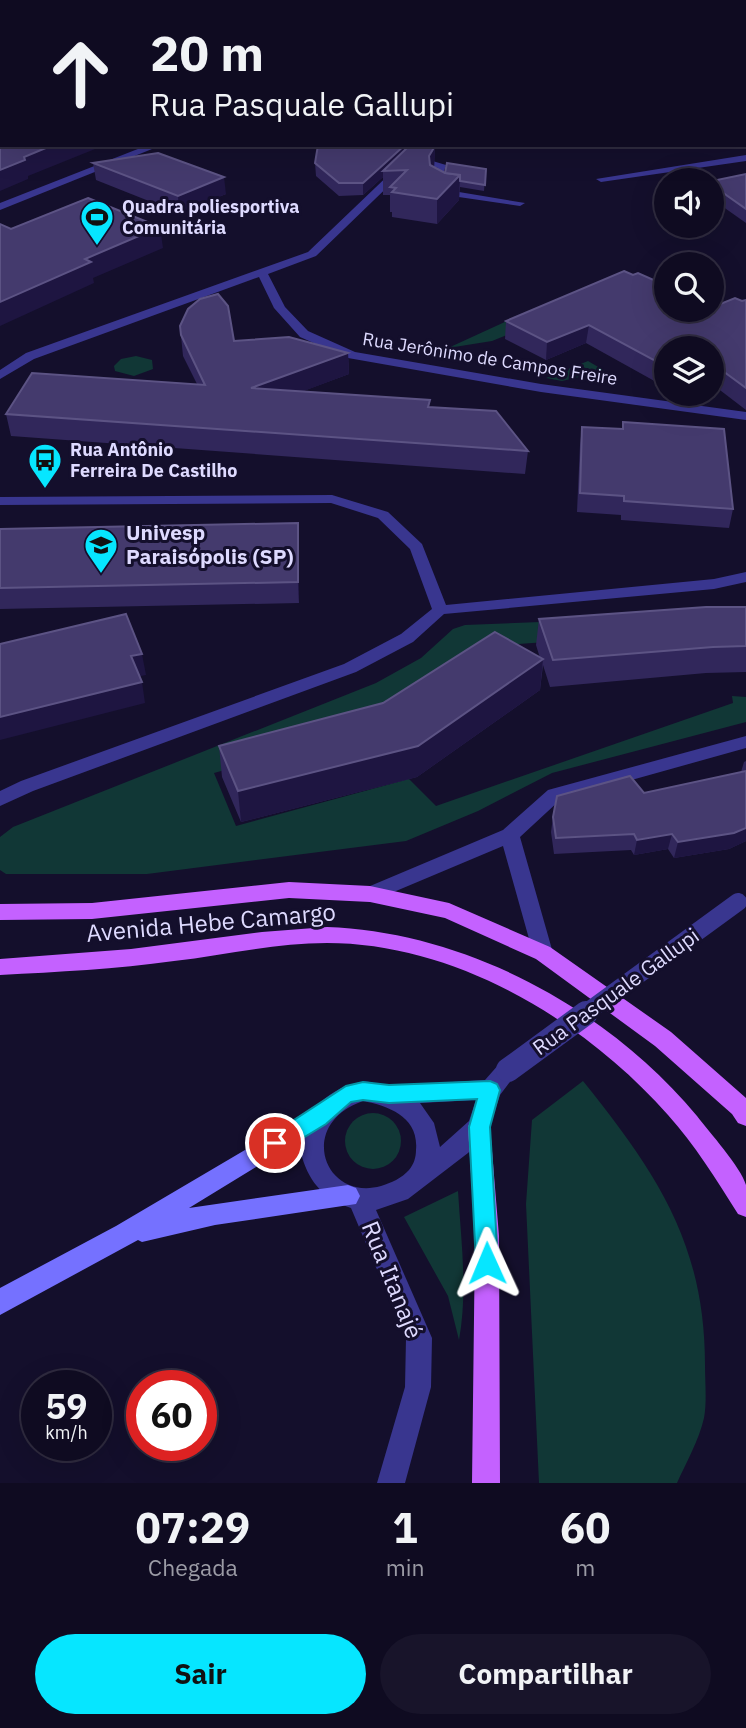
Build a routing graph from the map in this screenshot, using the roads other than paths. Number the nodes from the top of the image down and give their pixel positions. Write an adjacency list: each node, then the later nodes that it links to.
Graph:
1 (152, 147): 7 (street)
2 (424, 147): 4 (street)
3 (746, 158): 5 (street)
4 (413, 159): 6 (lane); 8 (street)
5 (601, 179)
6 (520, 203)
7 (0, 206)
8 (263, 274): 9 (street); 10 (street, Rua Jerônimo de Campos Freire)
9 (0, 374)
10 (746, 416)
11 (0, 501): 13 (street)
12 (746, 577): 13 (street)
13 (440, 610): 15 (street)
14 (746, 742): 18 (street)
15 (27, 786): 16 (street); 17 (street)
16 (0, 799)
17 (0, 806)
18 (510, 835): 19 (street); 22 (street)
19 (370, 894): 21 (main road, Avenida Hebe Camargo); 22 (main road, Avenida Hebe Camargo)
20 (742, 900): 24 (street, Rua Pasquale Gallupi, bridge)
21 (0, 912)
22 (543, 953): 26 (main road, Avenida Hebe Camargo)
23 (0, 967): 31 (main road, Avenida Hebe Camargo)
24 (490, 1090): 25 (street); 28 (street, Rua Pasquale Gallupi)
25 (389, 1094): 27 (street); 29 (street)
26 (746, 1116)
27 (318, 1117): 30 (street); 32 (street)
28 (479, 1127): 29 (street); 35 (main road)
29 (421, 1174): 30 (street)
30 (354, 1198): 32 (street); 34 (street, Rua Itanajé)
31 (746, 1206)
32 (125, 1234): 33 (street)
33 (0, 1302)
34 (391, 1483)
35 (486, 1483)

